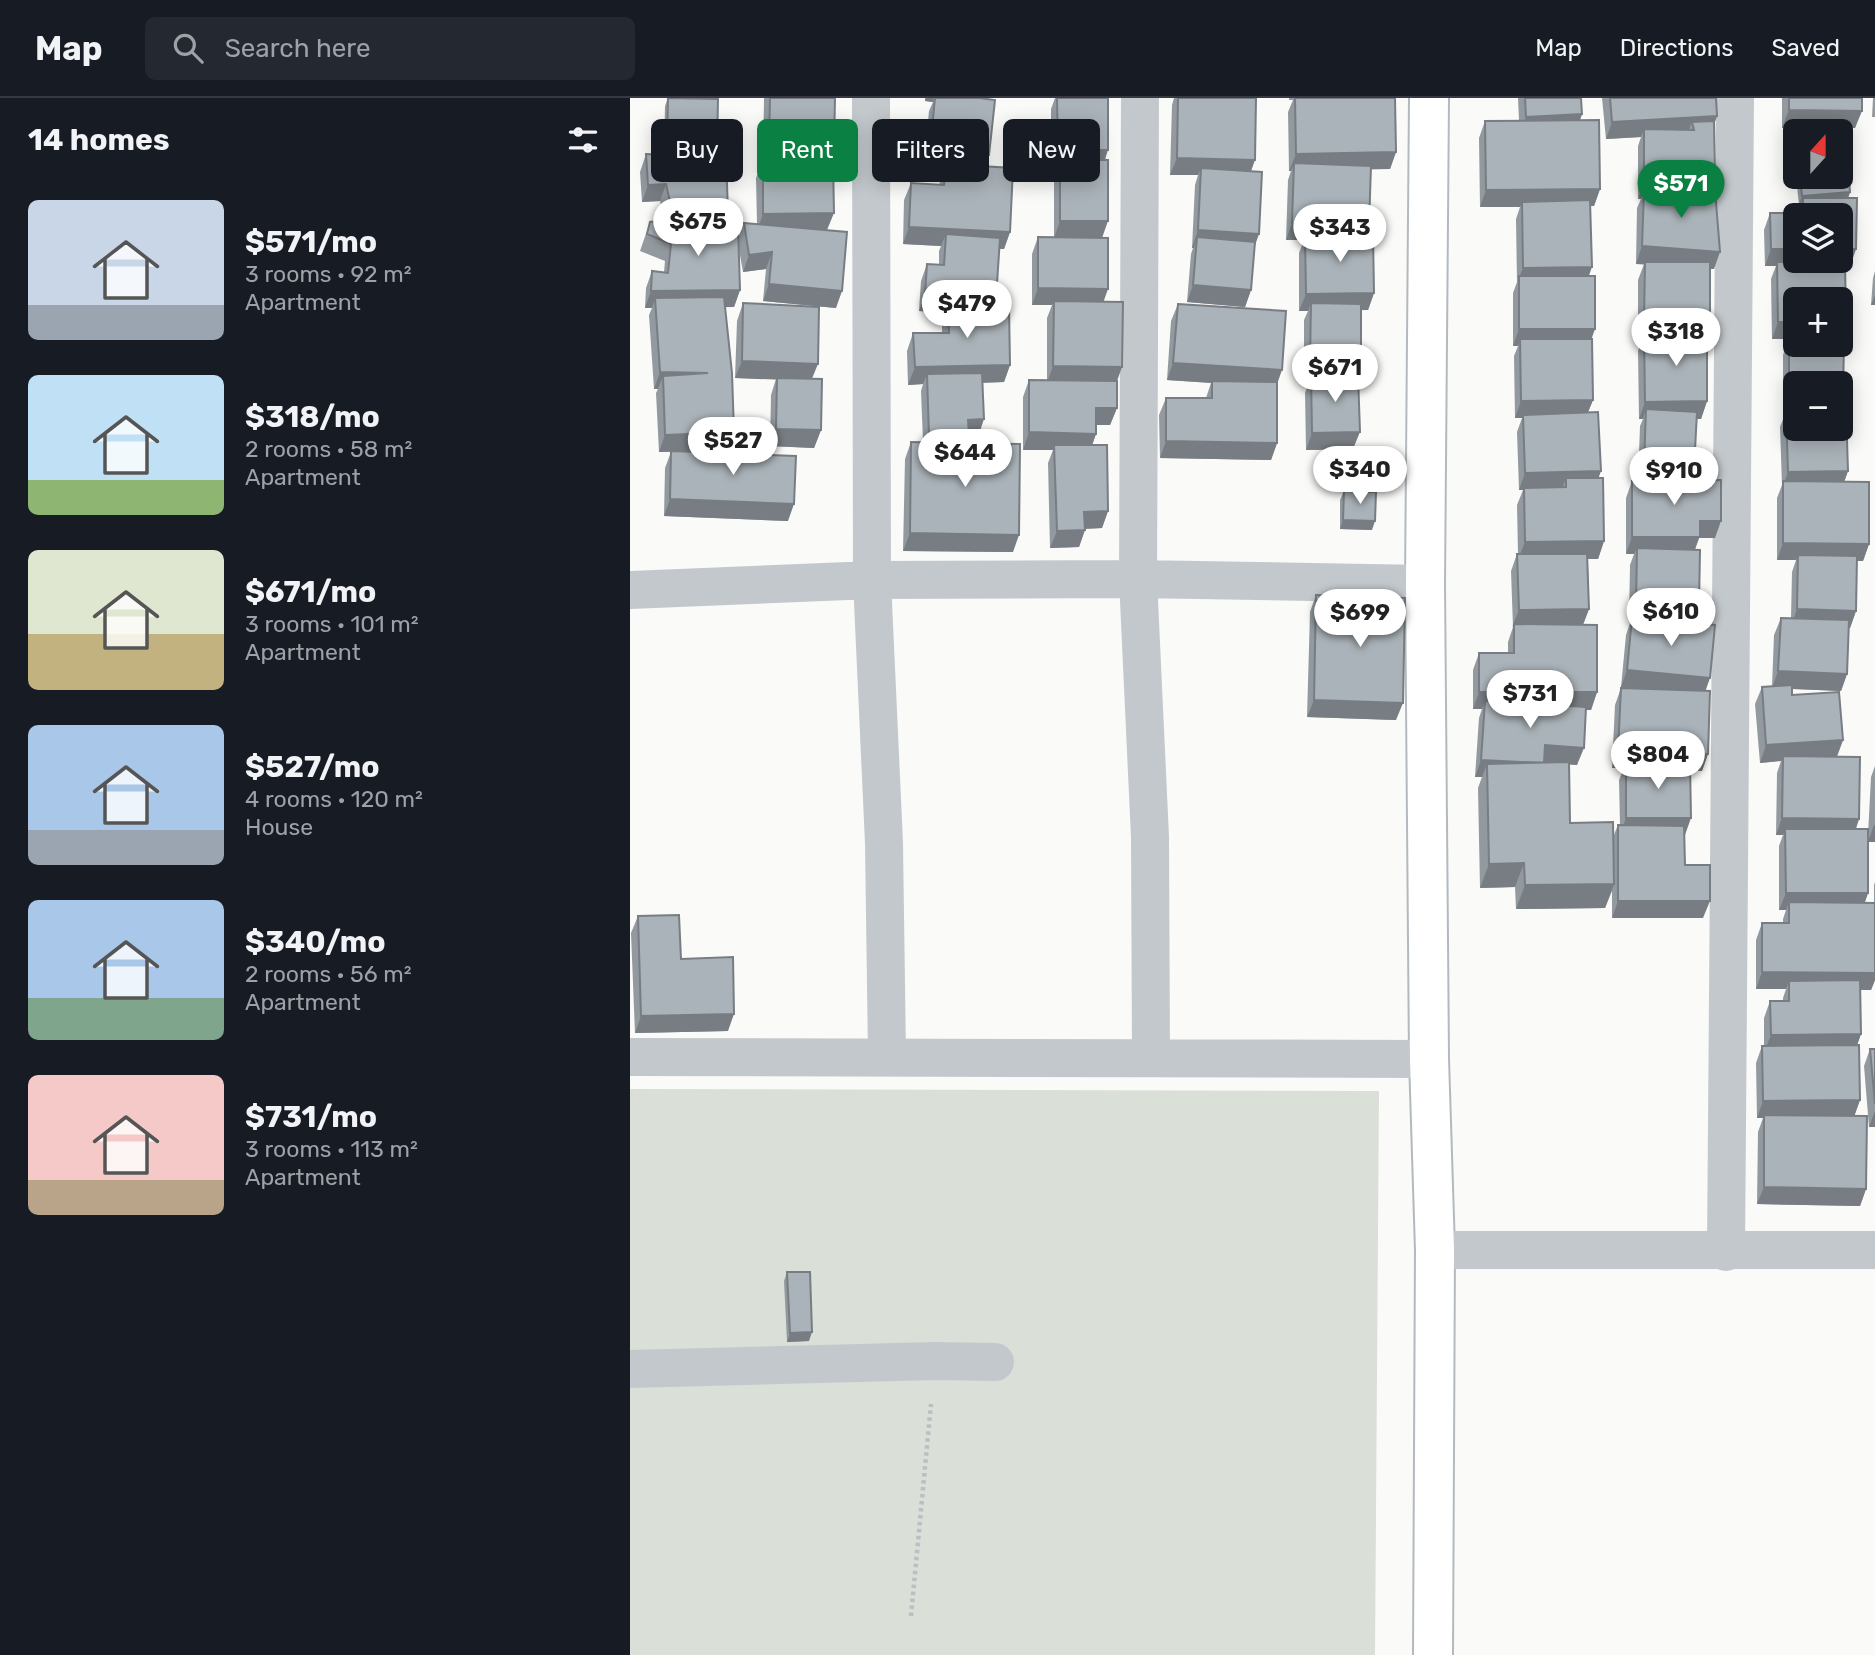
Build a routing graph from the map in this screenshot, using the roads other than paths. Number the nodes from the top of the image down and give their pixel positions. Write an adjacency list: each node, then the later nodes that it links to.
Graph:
1 (872, 98): 6 (street)
2 (1140, 98): 5 (street)
3 (1429, 98): 7 (street)
4 (1735, 98): 15 (street)
5 (1138, 579): 6 (street); 7 (street); 11 (street)
6 (872, 580): 8 (street); 9 (street)
7 (1425, 584): 12 (street)
8 (630, 590)
9 (887, 1056): 10 (street); 11 (street)
10 (630, 1057)
11 (1151, 1057): 12 (street)
12 (1429, 1059): 14 (street)
13 (1875, 1250): 15 (street)
14 (1435, 1251): 15 (street); 18 (street)
15 (1727, 1252)
16 (995, 1362): 17 (street)
17 (630, 1369)
18 (1433, 1655)

